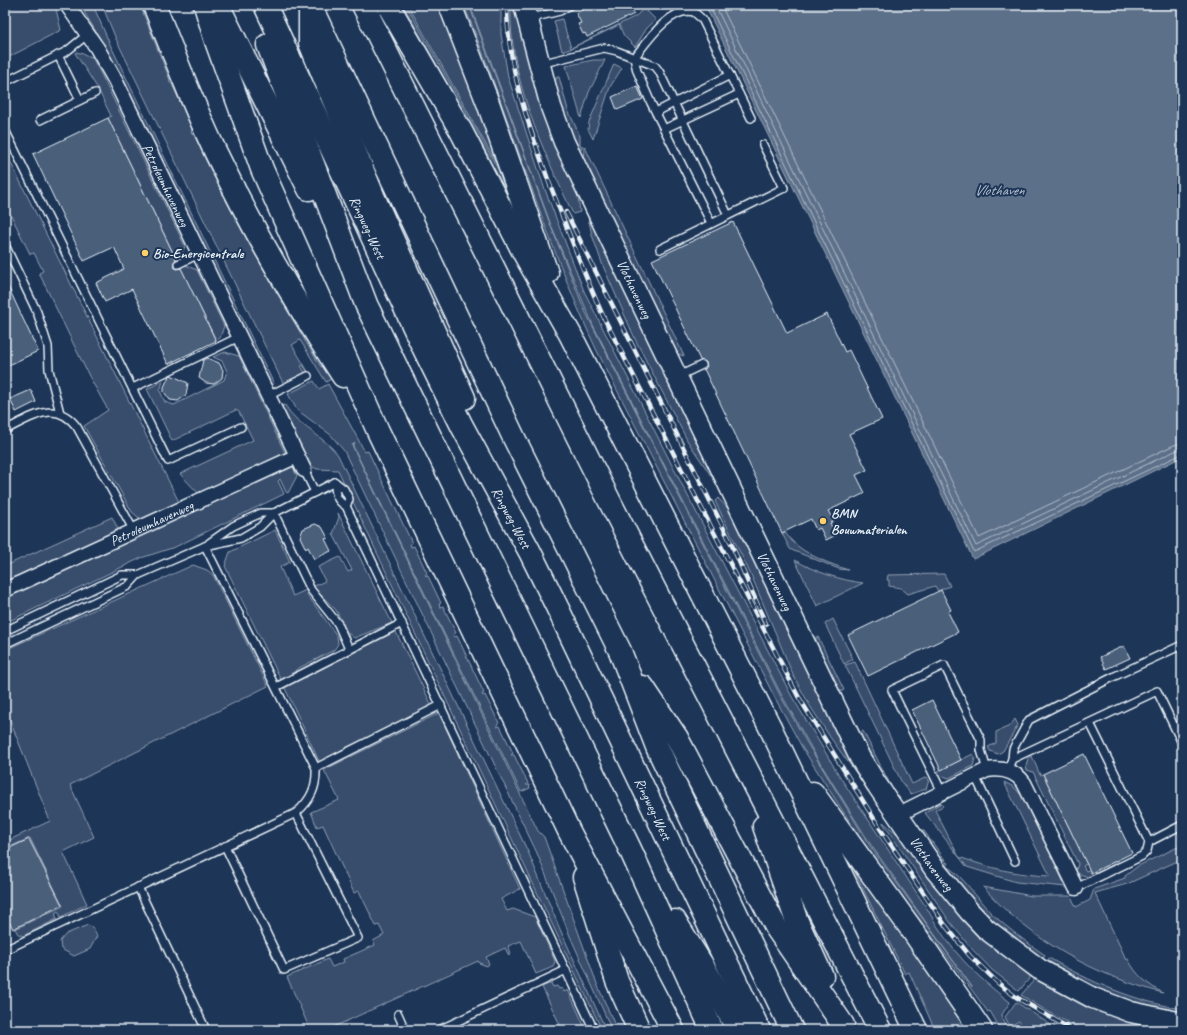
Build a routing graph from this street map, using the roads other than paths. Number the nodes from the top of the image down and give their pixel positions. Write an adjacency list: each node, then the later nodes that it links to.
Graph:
1 (67, 5): 13 (street, Petroleumhavenweg)
2 (154, 5): 47 (highway)
3 (205, 5): 47 (highway)
4 (218, 5): 36 (highway)
5 (253, 5): 36 (highway, Ringweg-West)
6 (264, 5): 54 (highway, Ringweg-West)
7 (310, 5): 54 (highway); 62 (highway, Ringweg-West)
8 (363, 5): 68 (highway)
9 (388, 5): 37 (highway)
10 (450, 5): 37 (highway)
11 (570, 5): 12 (lane)
12 (526, 12): 16 (main road, Vlothavenweg)
13 (88, 34): 14 (lane); 34 (street, Petroleumhavenweg)
14 (58, 56): 18 (lane); 21 (lane)
15 (634, 58): 16 (lane); 17 (lane); 22 (lane); 23 (lane)
16 (540, 64): 41 (main road, Vlothavenweg)
17 (730, 75): 20 (lane); 22 (lane)
18 (5, 82)
19 (95, 93): 21 (lane)
20 (739, 94): 24 (lane); 26 (lane)
21 (80, 100): 25 (lane)
22 (674, 103): 23 (lane); 26 (lane)
23 (656, 112): 27 (lane)
24 (751, 118)
25 (40, 120)
26 (683, 120): 27 (lane); 30 (lane)
27 (664, 129): 31 (lane)
28 (5, 130): 42 (lane)
29 (763, 145): 30 (lane)
30 (728, 215): 31 (lane)
31 (711, 224): 33 (lane)
32 (5, 245): 44 (lane)
33 (660, 249)
34 (199, 254): 35 (lane); 38 (street, Petroleumhavenweg)
35 (178, 264)
36 (366, 304): 79 (highway, Ringweg-West)
37 (570, 334): 66 (highway)
38 (239, 337): 42 (lane); 43 (street, Petroleumhavenweg)
39 (702, 365): 41 (lane)
40 (308, 376): 43 (lane)
41 (677, 377): 74 (main road, Vlothavenweg)
42 (133, 388): 45 (lane)
43 (268, 396): 48 (street, Petroleumhavenweg)
44 (60, 413): 46 (lane); 52 (lane)
45 (241, 427)
46 (5, 430)
47 (378, 431): 76 (highway)
48 (297, 456): 49 (street, Petroleumhavenweg); 52 (street, Petroleumhavenweg)
49 (304, 470): 50 (lane)
50 (315, 492): 51 (lane); 57 (lane)
51 (274, 513): 53 (lane); 53 (lane); 61 (lane)
52 (134, 532): 56 (street, Petroleumhavenweg)
53 (206, 546): 55 (lane); 63 (lane)
54 (530, 552): 96 (highway, Ringweg-West)
55 (138, 575): 58 (lane); 59 (lane)
56 (5, 590)
57 (402, 623): 61 (lane); 64 (lane)
58 (5, 631)
59 (5, 644)
60 (1182, 645): 69 (lane)
61 (349, 649): 63 (lane)
62 (620, 651): 87 (highway); 97 (highway, Ringweg-West)
63 (276, 687): 70 (lane)
64 (441, 705): 70 (lane); 84 (lane)
65 (1090, 722): 67 (lane); 69 (lane); 77 (lane)
66 (770, 727): 99 (highway); 100 (highway)
67 (1182, 743)
68 (739, 753): 87 (highway); 98 (highway)
69 (1010, 765): 71 (street); 82 (street)
70 (316, 768): 73 (lane)
71 (981, 773): 72 (street); 72 (lane); 80 (lane)
72 (942, 792): 74 (street)
73 (296, 813): 78 (lane); 78 (lane)
74 (897, 815): 86 (main road, Vlothavenweg)
75 (1182, 825): 77 (lane)
76 (570, 831): 92 (highway); 93 (highway)
77 (1149, 842): 82 (lane)
78 (225, 846): 81 (lane)
79 (630, 849): 94 (highway, Ringweg-West); 95 (highway)
80 (1015, 861)
81 (138, 887): 83 (lane); 88 (lane)
82 (1076, 888)
83 (5, 950)
84 (566, 970): 90 (lane); 91 (lane)
85 (398, 1014): 89 (lane)
86 (1182, 1023)
87 (844, 1027)
88 (206, 1030)
89 (405, 1030)
90 (439, 1030)
91 (594, 1030)
92 (640, 1030)
93 (673, 1030)
94 (712, 1030)
95 (738, 1030)
96 (759, 1030)
97 (792, 1030)
98 (880, 1030)
99 (916, 1030)
100 (981, 1030)

